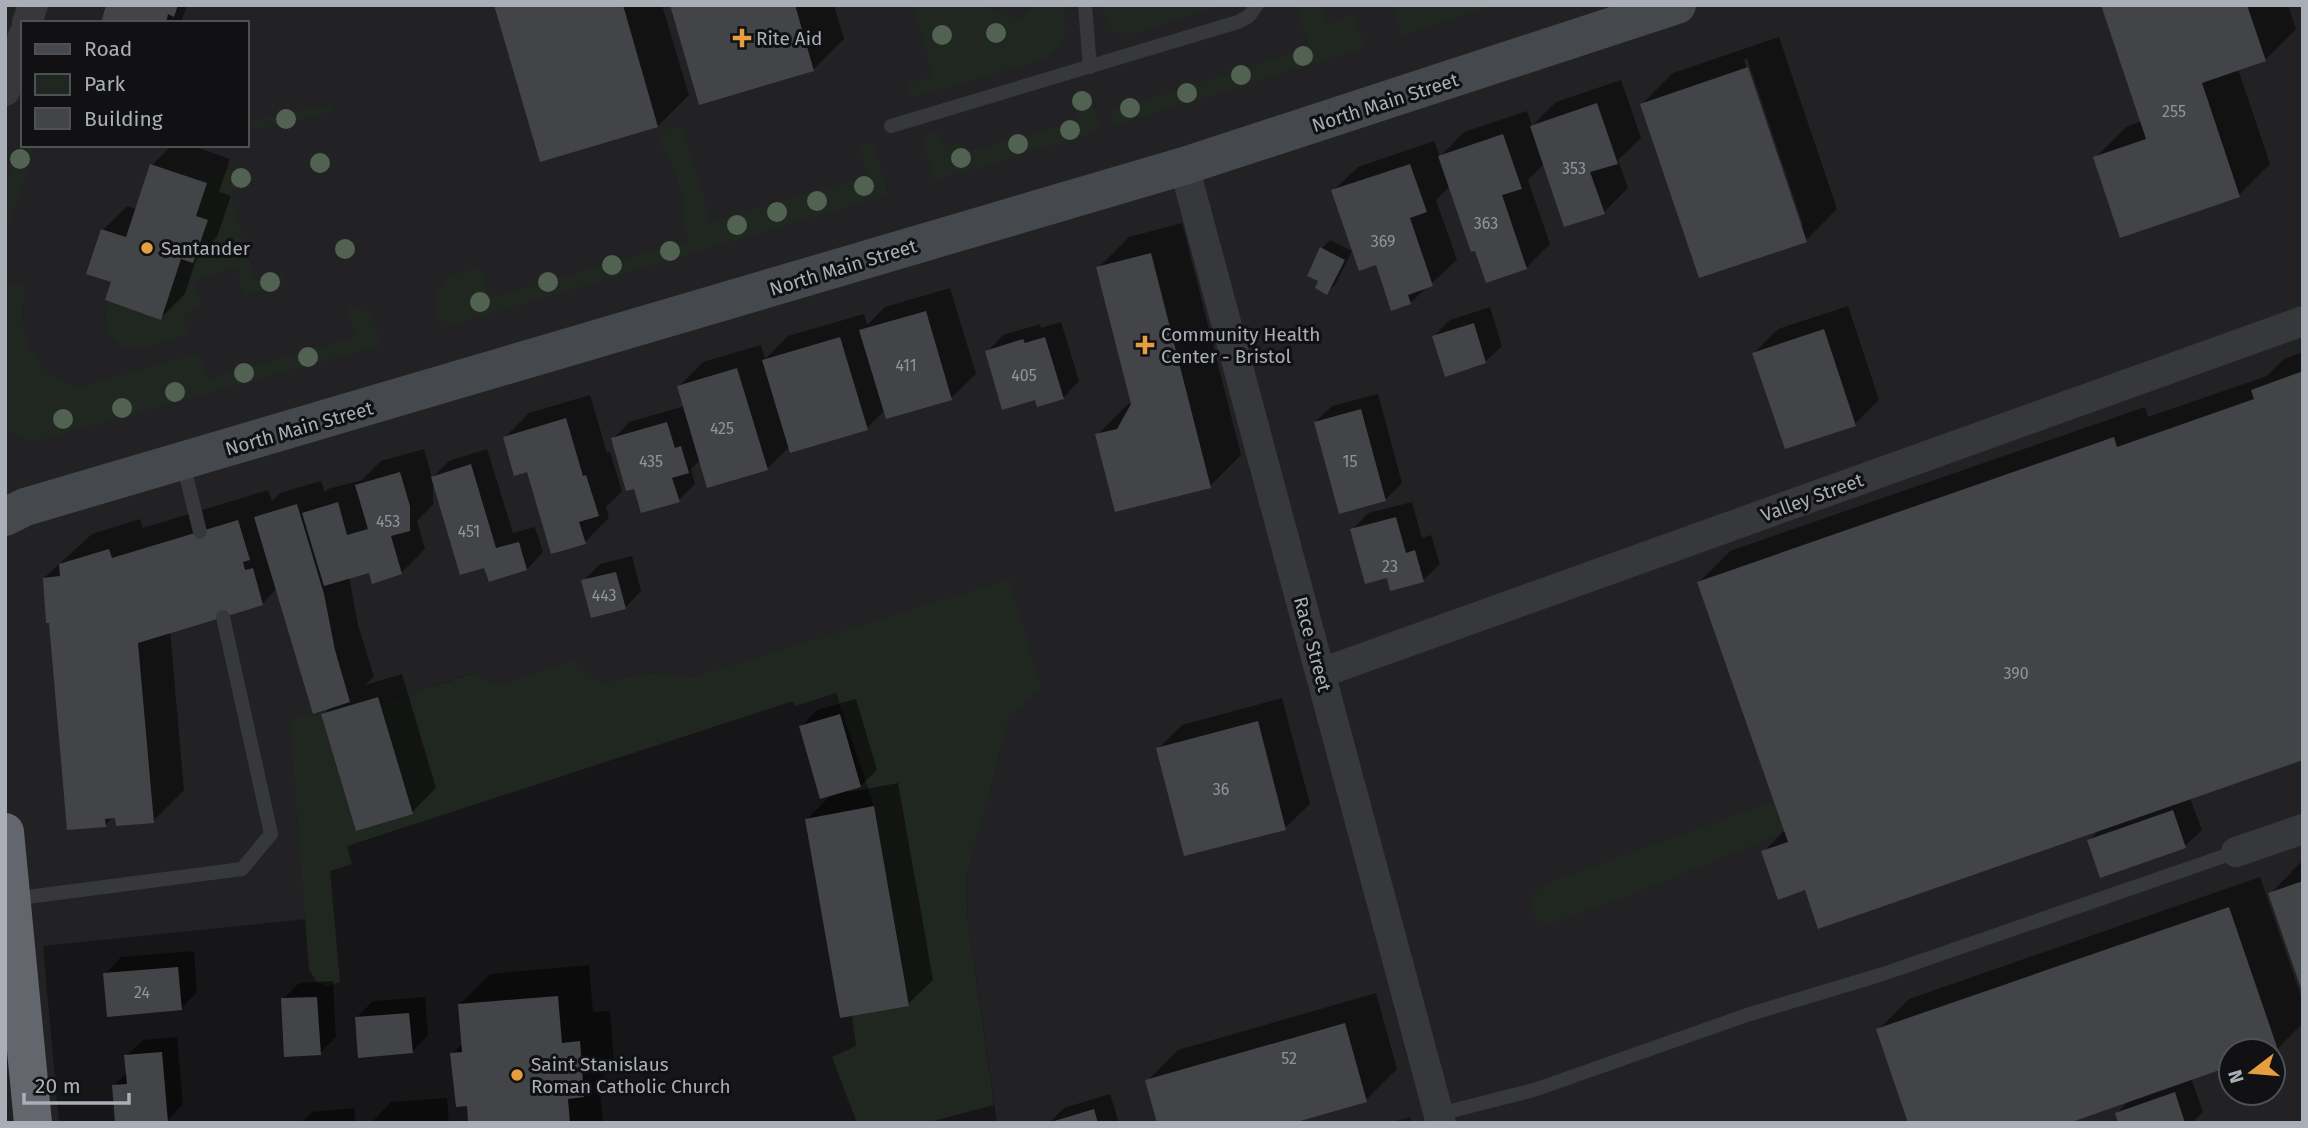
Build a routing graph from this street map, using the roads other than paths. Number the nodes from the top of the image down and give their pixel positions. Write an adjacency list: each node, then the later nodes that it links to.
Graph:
1 (1085, 5): 5 (lane)
2 (1257, 5): 5 (lane)
3 (1677, 5): 8 (street, North Main Street)
4 (21, 42): 6 (street)
5 (1090, 67): 7 (lane)
6 (5, 91)
7 (891, 126)
8 (1184, 166): 10 (street, North Main Street); 14 (street, Race Street)
9 (2303, 321): 14 (street, Valley Street)
10 (183, 461): 11 (street, North Main Street); 12 (lane)
11 (5, 517)
12 (200, 532)
13 (223, 617): 18 (lane)
14 (1321, 673): 19 (street, Race Street)
15 (2303, 829): 17 (street)
16 (5, 832): 18 (highway)
17 (2236, 852): 19 (lane)
18 (12, 899): 20 (highway)
19 (1440, 1118)
20 (33, 1123)

